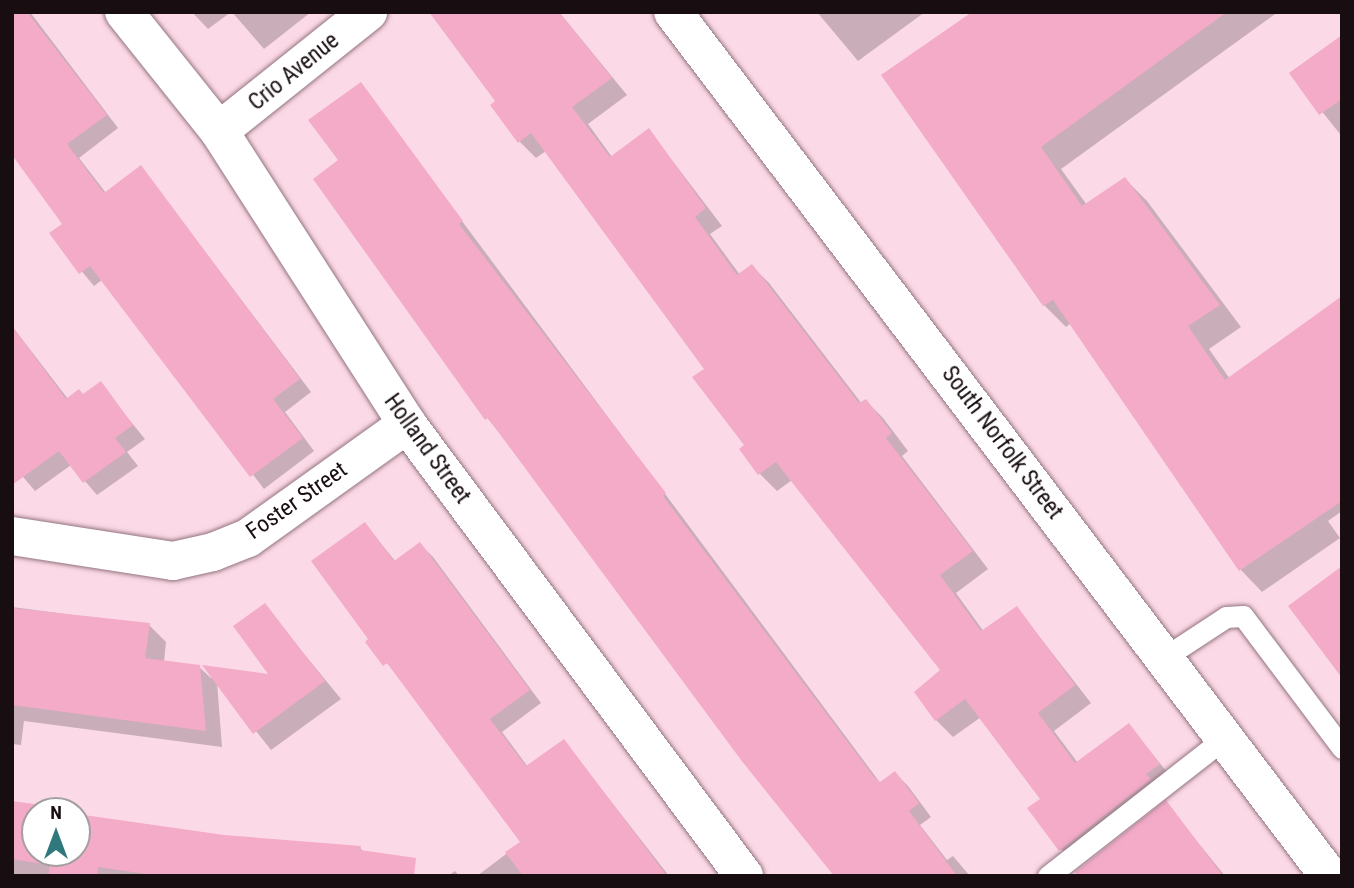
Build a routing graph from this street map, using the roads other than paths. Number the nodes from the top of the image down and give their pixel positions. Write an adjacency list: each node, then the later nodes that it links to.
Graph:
1 (124, 12): 4 (street, Holland Street)
2 (368, 12): 4 (street, Crio Avenue)
3 (673, 12): 7 (street, South Norfolk Street)
4 (219, 131): 5 (street, Holland Street)
5 (407, 424): 6 (street, Foster Street); 10 (street, Holland Street)
6 (12, 536)
7 (1165, 657): 8 (street, South Norfolk Street); 9 (lane)
8 (1226, 737): 11 (lane); 12 (street, South Norfolk Street)
9 (1342, 748)
10 (744, 876)
11 (1048, 876)
12 (1329, 876)

